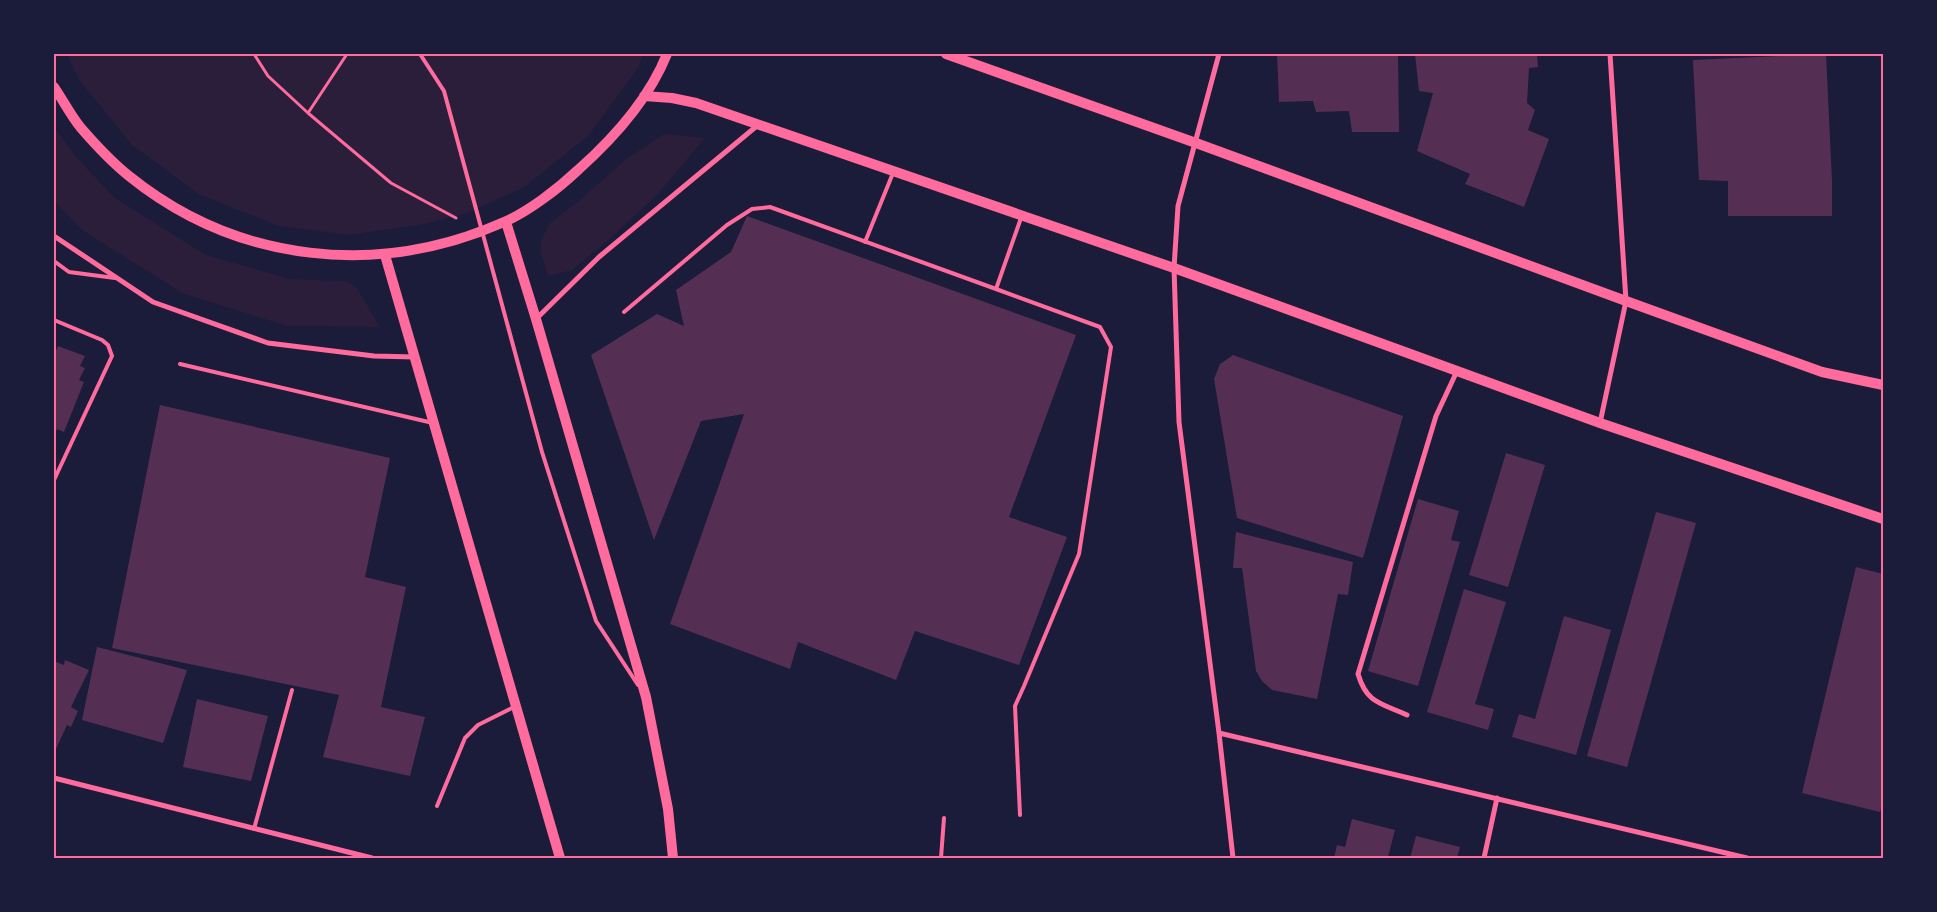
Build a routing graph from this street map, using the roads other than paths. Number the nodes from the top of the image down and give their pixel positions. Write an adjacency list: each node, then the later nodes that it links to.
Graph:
1 (420, 54): 13 (lane)
2 (667, 54): 7 (main road)
3 (946, 54): 9 (main road)
4 (1219, 54): 9 (street)
5 (1610, 54): 21 (street)
6 (54, 87): 16 (main road)
7 (644, 96): 8 (main road); 12 (main road)
8 (759, 124): 10 (main road); 23 (street)
9 (1196, 143): 18 (street); 21 (main road)
10 (893, 172): 11 (main road); 15 (lane)
11 (1022, 216): 18 (main road); 20 (lane)
12 (506, 222): 13 (main road); 23 (main road)
13 (481, 231): 16 (main road); 34 (lane)
14 (54, 236): 19 (street)
15 (865, 242): 20 (lane); 22 (lane)
16 (385, 255): 25 (main road)
17 (54, 261): 19 (lane)
18 (1174, 268): 27 (main road); 37 (street)
19 (116, 278): 25 (street)
20 (996, 289): 41 (lane)
21 (1626, 302): 28 (main road); 30 (street)
22 (624, 312)
23 (536, 319): 34 (main road)
24 (54, 320): 31 (lane)
25 (416, 357): 29 (main road)
26 (180, 364): 29 (lane)
27 (1457, 371): 30 (main road); 36 (street)
28 (1883, 385)
29 (435, 423): 35 (main road)
30 (1600, 423): 32 (main road)
31 (54, 480)
32 (1883, 519)
33 (292, 690): 43 (lane)
34 (646, 697): 46 (main road)
35 (516, 706): 40 (lane); 45 (main road)
36 (1407, 715)
37 (1220, 733): 39 (street); 48 (street)
38 (54, 778): 43 (street)
39 (1497, 798): 49 (street); 50 (street)
40 (437, 806)
41 (1020, 815)
42 (944, 818): 47 (lane)
43 (254, 829): 44 (street)
44 (372, 858)
45 (560, 858)
46 (673, 858)
47 (941, 858)
48 (1233, 858)
49 (1484, 858)
50 (1747, 858)

